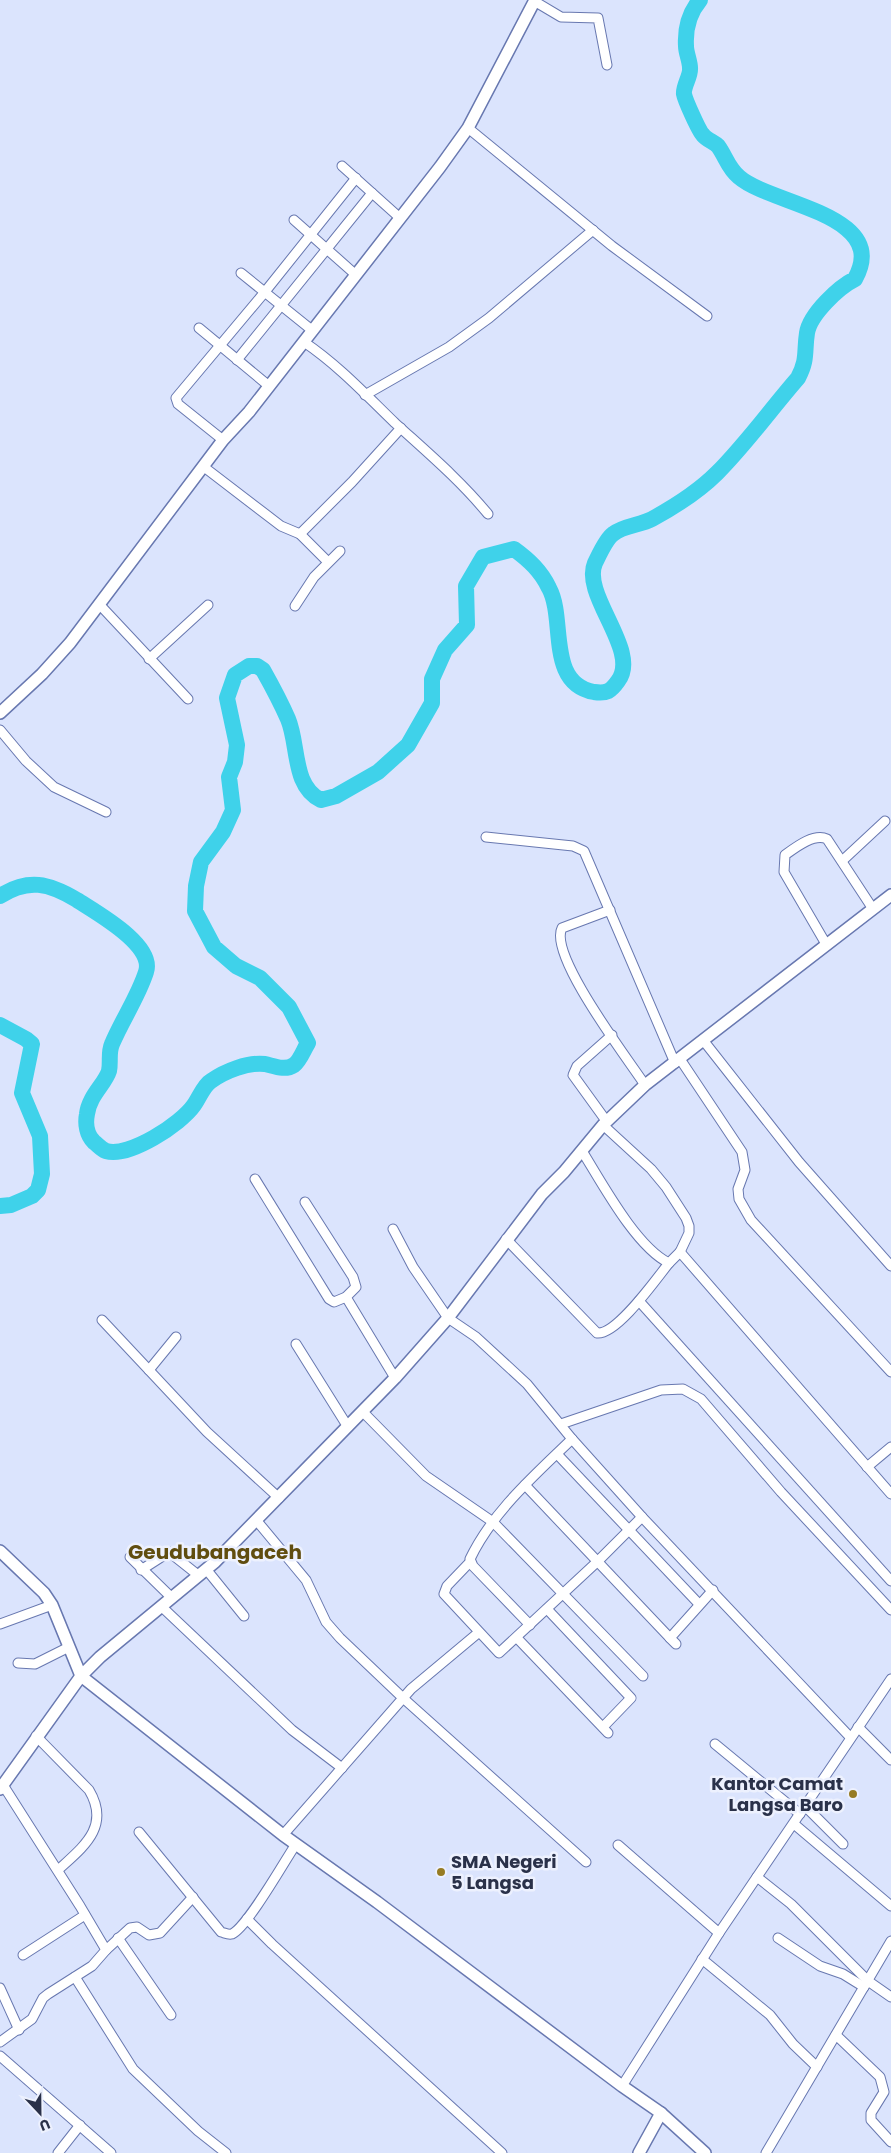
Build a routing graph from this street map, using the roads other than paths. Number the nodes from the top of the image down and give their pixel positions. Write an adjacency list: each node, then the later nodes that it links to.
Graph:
1 (535, 1): 2 (street); 3 (street)
2 (607, 65)
3 (468, 128): 7 (street); 9 (street)
4 (342, 166): 5 (street)
5 (356, 178): 6 (street); 10 (street)
6 (372, 193): 7 (street); 11 (street)
7 (400, 218): 13 (street)
8 (294, 220): 10 (street)
9 (593, 230): 16 (street); 23 (street)
10 (309, 235): 11 (street); 14 (street)
11 (327, 250): 13 (street); 15 (street)
12 (242, 273): 14 (street)
13 (356, 275): 18 (street)
14 (264, 293): 15 (street); 20 (street)
15 (281, 306): 18 (street); 21 (street)
16 (707, 316)
17 (199, 328): 20 (street)
18 (313, 331): 19 (street)
19 (304, 342): 22 (street); 23 (street)
20 (221, 345): 21 (street); 25 (street)
21 (238, 360): 22 (street)
22 (269, 386): 25 (street)
23 (365, 395): 24 (street)
24 (401, 428): 27 (street); 28 (street)
25 (223, 440): 26 (street)
26 (204, 467): 28 (street); 31 (street)
27 (488, 514)
28 (300, 534): 30 (street)
29 (340, 550): 30 (street)
30 (327, 561): 33 (street)
31 (98, 604): 34 (street); 36 (street)
32 (208, 605): 34 (street)
33 (295, 606)
34 (149, 659): 35 (street)
35 (188, 699)
36 (0, 713)
37 (0, 730): 38 (street)
38 (106, 812)
39 (885, 821): 41 (street)
40 (486, 836): 44 (street)
41 (842, 861): 43 (street); 45 (street)
42 (891, 895): 43 (street)
43 (873, 909): 45 (street)
44 (610, 910): 46 (street); 48 (street)
45 (826, 944): 47 (street)
46 (612, 1035): 49 (street); 50 (street)
47 (703, 1040): 48 (street); 58 (street)
48 (677, 1061): 49 (street); 66 (street)
49 (645, 1084): 50 (street)
50 (605, 1124): 51 (street); 56 (street)
51 (582, 1151): 55 (street); 57 (street)
52 (256, 1179): 59 (street)
53 (305, 1202): 59 (street)
54 (393, 1229): 61 (street)
55 (506, 1238): 60 (street); 61 (street)
56 (680, 1252): 57 (street); 74 (street)
57 (669, 1263): 60 (street)
58 (891, 1266)
59 (346, 1297): 67 (street)
60 (639, 1300): 88 (street)
61 (448, 1318): 67 (street); 69 (street)
62 (102, 1320): 65 (street)
63 (176, 1337): 65 (street)
64 (296, 1344): 70 (street)
65 (149, 1370): 77 (street)
66 (891, 1372)
67 (395, 1378): 68 (street)
68 (363, 1412): 70 (street); 80 (street)
69 (560, 1424): 71 (street); 96 (street)
70 (348, 1428): 77 (street)
71 (572, 1439): 73 (street); 78 (street)
72 (891, 1447): 74 (street)
73 (556, 1454): 75 (street); 81 (street)
74 (867, 1467): 76 (street)
75 (525, 1485): 80 (street); 84 (street)
76 (891, 1494)
77 (279, 1498): 79 (street)
78 (642, 1516): 81 (street); 89 (street)
79 (257, 1521): 87 (street); 107 (street)
80 (493, 1522): 85 (street); 90 (street)
81 (630, 1530): 84 (street); 92 (street)
82 (0, 1552): 93 (street)
83 (130, 1557): 86 (street)
84 (598, 1561): 90 (street); 92 (street)
85 (470, 1562): 99 (street); 100 (street)
86 (141, 1570): 87 (street); 91 (street)
87 (202, 1572): 91 (street); 97 (street)
88 (891, 1581)
89 (712, 1590): 92 (street); 110 (street)
90 (562, 1594): 95 (street); 105 (street)
91 (172, 1598): 94 (street)
92 (699, 1604)
93 (52, 1605): 98 (street); 102 (street)
94 (162, 1607): 104 (street); 113 (street)
95 (547, 1609): 99 (street); 101 (street)
96 (891, 1610)
97 (244, 1616)
98 (0, 1624)
99 (530, 1625): 101 (street)
100 (478, 1632): 101 (street); 107 (street)
101 (517, 1638)
102 (69, 1647): 103 (street); 104 (street)
103 (18, 1663)
104 (81, 1676): 109 (street); 118 (street)
105 (643, 1676)
106 (891, 1679): 108 (street)
107 (403, 1698): 113 (street); 122 (street)
108 (858, 1727): 110 (street); 112 (street)
109 (36, 1736): 114 (street); 123 (street)
110 (850, 1737): 115 (street)
111 (715, 1744): 115 (street)
112 (891, 1760)
113 (342, 1768): 118 (street)
114 (2, 1787): 123 (street)
115 (803, 1810): 116 (street); 120 (street)
116 (794, 1824): 124 (street); 126 (street)
117 (139, 1832): 125 (street)
118 (282, 1835): 119 (street)
119 (296, 1844): 128 (street); 146 (street)
120 (843, 1844)
121 (618, 1845): 129 (street)
122 (586, 1862)
123 (58, 1870): 127 (street)
124 (757, 1877): 129 (street); 137 (street)
125 (192, 1897): 128 (street); 130 (street)
126 (891, 1906)
127 (85, 1915): 133 (street); 134 (street)
128 (247, 1919): 153 (street)
129 (719, 1933): 135 (street)
130 (118, 1938): 133 (street); 140 (street)
131 (778, 1938): 137 (street)
132 (891, 1941): 137 (street)
133 (106, 1950): 136 (street)
134 (22, 1955)
135 (702, 1959): 145 (street); 146 (street)
136 (75, 1977): 141 (street); 152 (street)
137 (866, 1984): 139 (street); 142 (street)
138 (0, 1988): 141 (street)
139 (891, 1997)
140 (171, 2015)
141 (19, 2030): 143 (street)
142 (836, 2036): 145 (street); 149 (street)
143 (0, 2042)
144 (0, 2056): 148 (street)
145 (817, 2067): 156 (street)
146 (622, 2086): 147 (street)
147 (661, 2113): 154 (street); 155 (street)
148 (80, 2125): 150 (street); 151 (street)
149 (891, 2142)
150 (58, 2153)
151 (111, 2153)
152 (226, 2153)
153 (502, 2153)
154 (639, 2153)
155 (705, 2153)
156 (766, 2153)

